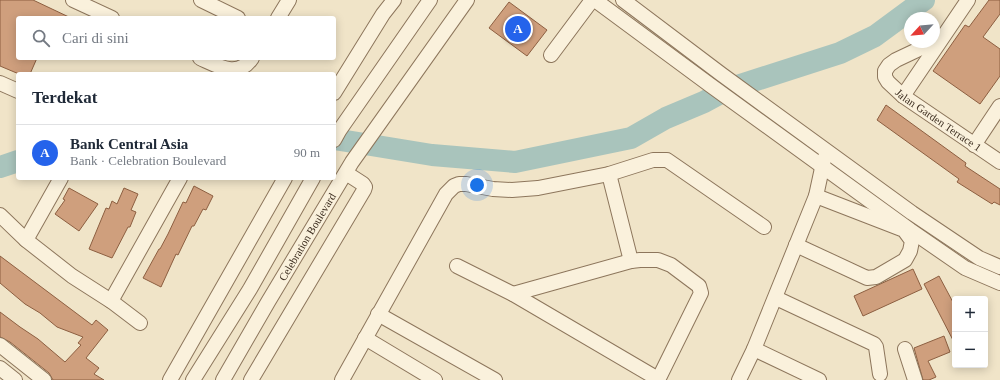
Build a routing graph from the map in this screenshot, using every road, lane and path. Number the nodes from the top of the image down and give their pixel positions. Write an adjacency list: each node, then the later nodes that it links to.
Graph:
1 (73, 0): 11 (street)
2 (201, 0): 12 (street)
3 (289, 0): 13 (street)
4 (394, 0): 22 (street)
5 (430, 0): 25 (street)
6 (467, 0): 30 (street, Celebration Boulevard)
7 (592, 0): 17 (street)
8 (596, 0): 29 (street)
9 (623, 0): 27 (street)
10 (968, 0): 14 (street)
11 (108, 16)
12 (234, 16)
13 (279, 16)
14 (940, 36)
15 (921, 48): 23 (street, Jalan Garden Terrace 1)
16 (932, 48): 23 (street)
17 (551, 55)
18 (205, 60): 19 (street)
19 (251, 60)
20 (0, 83): 21 (street)
21 (16, 90)
22 (336, 90)
23 (903, 96): 26 (street, Jalan Garden Terrace 1)
24 (1000, 106): 26 (street)
25 (336, 136)
26 (974, 145): 28 (street, Jalan Garden Terrace 1)
27 (827, 151): 29 (street); 43 (street)
28 (1000, 162)
29 (822, 166): 36 (street); 44 (street)
30 (349, 167): 61 (street, Celebration Boulevard); 62 (street)
31 (609, 174): 38 (street); 41 (street); 48 (street)
32 (60, 180): 39 (street)
33 (179, 180): 47 (street)
34 (284, 180): 59 (street)
35 (312, 180): 60 (street, Celebration Boulevard)
36 (816, 196): 40 (street); 40 (street)
37 (0, 215): 39 (street)
38 (764, 226)
39 (26, 240): 47 (street)
40 (796, 245): 46 (street)
41 (631, 261): 45 (street); 56 (street)
42 (457, 266): 45 (street)
43 (1000, 267)
44 (1000, 283)
45 (513, 294): 56 (street)
46 (776, 298): 53 (street); 55 (street)
47 (111, 301): 49 (street)
48 (378, 314): 50 (street); 65 (street)
49 (140, 323)
50 (365, 338): 63 (street); 64 (street)
51 (0, 345): 58 (street)
52 (904, 349): 68 (street)
53 (754, 350): 66 (street); 67 (street)
54 (0, 368): 57 (street)
55 (880, 374)
56 (658, 379)
57 (15, 380)
58 (44, 380)
59 (170, 380)
60 (193, 380)
61 (223, 380)
62 (251, 380)
63 (342, 380)
64 (434, 380)
65 (495, 380)
66 (739, 380)
67 (819, 380)
68 (915, 380)

